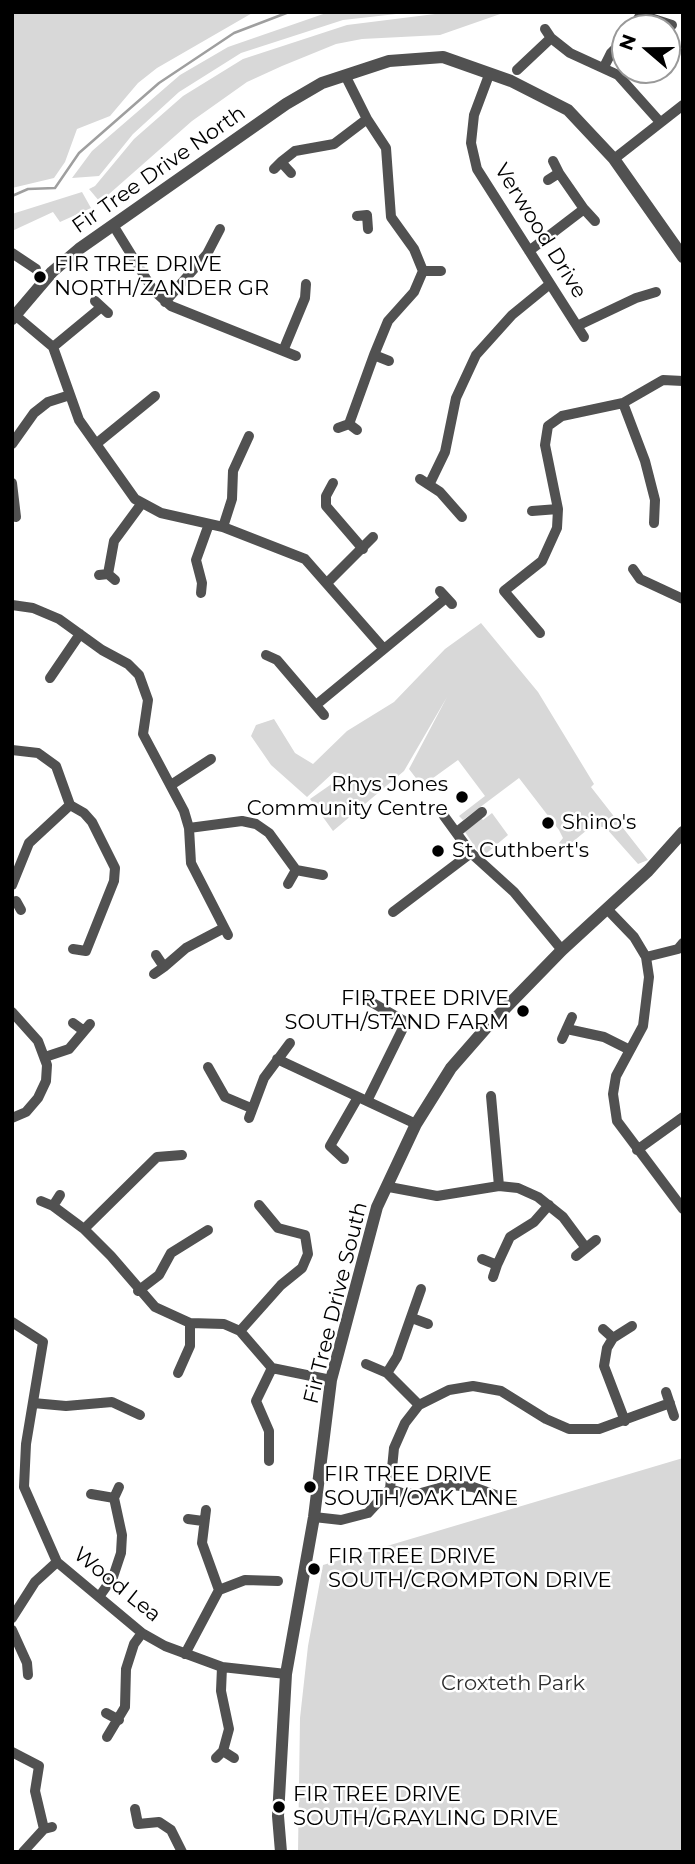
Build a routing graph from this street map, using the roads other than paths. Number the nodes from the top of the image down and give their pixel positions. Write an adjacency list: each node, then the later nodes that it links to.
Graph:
1 (611, 53): 2 (street)
2 (604, 67): 3 (street); 8 (street)
3 (517, 70)
4 (345, 75): 5 (street); 7 (street); 17 (street, Fir Tree Drive North)
5 (489, 75): 9 (street); 20 (street, Verwood Drive)
6 (683, 105): 8 (street)
7 (367, 119): 11 (street); 15 (street)
8 (660, 122): 9 (street)
9 (614, 159): 22 (street)
10 (553, 161): 12 (street)
11 (291, 173)
12 (559, 173): 13 (street); 14 (street)
13 (548, 180)
14 (584, 209): 16 (street); 20 (street)
15 (390, 212): 19 (street); 24 (street)
16 (595, 221)
17 (113, 225): 31 (street); 33 (street, Fir Tree Drive North)
18 (221, 227): 31 (street)
19 (368, 229)
20 (529, 251): 27 (street, Verwood Drive)
21 (12, 253): 23 (street)
22 (683, 257)
23 (36, 269)
24 (423, 271): 25 (street); 38 (street)
25 (441, 271)
26 (306, 283): 37 (street)
27 (550, 284): 34 (street, Verwood Drive); 55 (street)
28 (631, 286): 30 (street)
29 (656, 292): 30 (street, Verwood Drive)
30 (636, 298): 34 (street, Verwood Drive)
31 (165, 302): 37 (street)
32 (101, 308): 36 (street)
33 (14, 317): 36 (street)
34 (577, 326): 35 (street, Verwood Drive)
35 (583, 337)
36 (53, 347): 42 (street)
37 (284, 351): 39 (street)
38 (374, 355): 40 (street); 45 (street)
39 (296, 356)
40 (389, 361)
41 (683, 381): 44 (street)
42 (70, 395): 47 (street); 48 (street)
43 (156, 395): 48 (street)
44 (622, 403): 52 (street); 56 (street)
45 (348, 427)
46 (250, 434): 58 (street)
47 (12, 444)
48 (96, 444): 51 (street)
49 (333, 483): 60 (street)
50 (12, 484): 54 (street)
51 (142, 503): 57 (street); 62 (street)
52 (558, 509): 53 (street); 70 (street)
53 (532, 511)
54 (18, 518)
55 (463, 518)
56 (654, 523)
57 (209, 524): 58 (street); 66 (street)
58 (223, 527): 64 (street)
59 (373, 537): 60 (street)
60 (363, 548): 64 (street)
61 (633, 569): 63 (street)
62 (107, 576)
63 (640, 579): 65 (street); 68 (street)
64 (328, 582): 72 (street)
65 (628, 585)
66 (200, 595)
67 (446, 598): 72 (street)
68 (683, 599)
69 (12, 606): 71 (street)
70 (540, 633)
71 (80, 634): 74 (street); 79 (street)
72 (384, 649): 75 (street)
73 (265, 654): 75 (street)
74 (48, 679)
75 (316, 705): 76 (street)
76 (324, 715)
77 (12, 750): 80 (street)
78 (211, 759): 79 (street)
79 (170, 785): 83 (street)
80 (70, 805): 90 (street); 94 (street)
81 (482, 812): 84 (street)
82 (444, 816): 84 (street)
83 (189, 828): 87 (street); 98 (street)
84 (457, 832): 86 (street)
85 (683, 832): 91 (street, Fir Tree Drive South)
86 (471, 853): 92 (street); 95 (street)
87 (296, 870): 88 (street); 89 (street)
88 (324, 875)
89 (288, 884)
90 (15, 898)
91 (608, 910): 95 (street, Fir Tree Drive South); 97 (street)
92 (393, 912)
93 (683, 943): 97 (street)
94 (73, 949)
95 (562, 950): 115 (street, Fir Tree Drive South)
96 (156, 955): 98 (street)
97 (646, 957): 105 (street)
98 (164, 967): 99 (street)
99 (154, 974)
100 (359, 995): 110 (street)
101 (12, 1012): 106 (street)
102 (572, 1017): 105 (street)
103 (73, 1023): 106 (street)
104 (290, 1043): 107 (street)
105 (628, 1049): 117 (street)
106 (45, 1057): 114 (street)
107 (277, 1059): 108 (street); 110 (street)
108 (209, 1074)
109 (491, 1096): 111 (street)
110 (362, 1100): 115 (street); 116 (street)
111 (492, 1110): 112 (street); 121 (street)
112 (478, 1112)
113 (683, 1117): 117 (street)
114 (12, 1118)
115 (416, 1124): 122 (street, Fir Tree Drive South)
116 (330, 1146): 118 (street); 120 (street)
117 (637, 1150): 127 (street)
118 (321, 1154)
119 (182, 1155): 129 (street)
120 (344, 1160)
121 (499, 1186): 122 (street); 125 (street)
122 (388, 1187): 153 (street, Fir Tree Drive South)
123 (60, 1195): 126 (street)
124 (41, 1201): 126 (street)
125 (549, 1205): 132 (street); 135 (street)
126 (53, 1206): 129 (street)
127 (683, 1209)
128 (253, 1220): 145 (street)
129 (84, 1229): 138 (street)
130 (200, 1230): 138 (street)
131 (596, 1240): 132 (street)
132 (586, 1248): 133 (street)
133 (576, 1256)
134 (482, 1259): 135 (street)
135 (497, 1265): 136 (street)
136 (493, 1277)
137 (421, 1289): 139 (street)
138 (138, 1291): 141 (street)
139 (412, 1318): 142 (street); 152 (street)
140 (12, 1322): 157 (street, Wood Lea)
141 (190, 1323): 145 (street); 148 (street)
142 (428, 1324)
143 (632, 1326): 146 (street)
144 (603, 1329): 146 (street)
145 (240, 1331): 150 (street)
146 (613, 1338): 162 (street)
147 (171, 1354): 148 (street)
148 (183, 1361): 151 (street)
149 (366, 1364): 152 (street)
150 (272, 1368): 153 (street); 163 (street)
151 (178, 1373)
152 (387, 1373): 159 (street)
153 (331, 1380): 169 (street, Fir Tree Drive South)
154 (117, 1389): 156 (street)
155 (666, 1392): 158 (street)
156 (112, 1402): 157 (street); 160 (street)
157 (33, 1403): 164 (street, Wood Lea)
158 (670, 1403): 161 (street); 162 (street)
159 (419, 1405): 162 (street); 165 (street)
160 (140, 1415)
161 (674, 1416)
162 (625, 1421)
163 (273, 1455)
164 (18, 1488): 172 (street, Wood Lea)
165 (390, 1489): 167 (street); 169 (street)
166 (91, 1494): 177 (street)
167 (512, 1501)
168 (206, 1510): 171 (street)
169 (314, 1517): 184 (street, Fir Tree Drive South)
170 (188, 1519): 171 (street)
171 (204, 1521): 176 (street)
172 (57, 1562): 177 (street, Wood Lea); 178 (street)
173 (258, 1566): 174 (street)
174 (258, 1579): 175 (street); 176 (street)
175 (278, 1581)
176 (219, 1590): 181 (street)
177 (99, 1597): 180 (street, Wood Lea)
178 (12, 1618)
179 (12, 1630): 182 (street)
180 (142, 1633): 181 (street, Wood Lea); 186 (street)
181 (185, 1654): 183 (street, Wood Lea)
182 (39, 1660)
183 (222, 1667): 184 (street, Wood Lea); 189 (street)
184 (286, 1674): 193 (street, Fir Tree Drive South)
185 (106, 1713): 186 (street)
186 (119, 1720): 187 (street)
187 (107, 1737)
188 (12, 1752): 191 (street)
189 (234, 1758)
190 (135, 1809): 192 (street)
191 (23, 1852)
192 (182, 1852)
193 (281, 1852)

